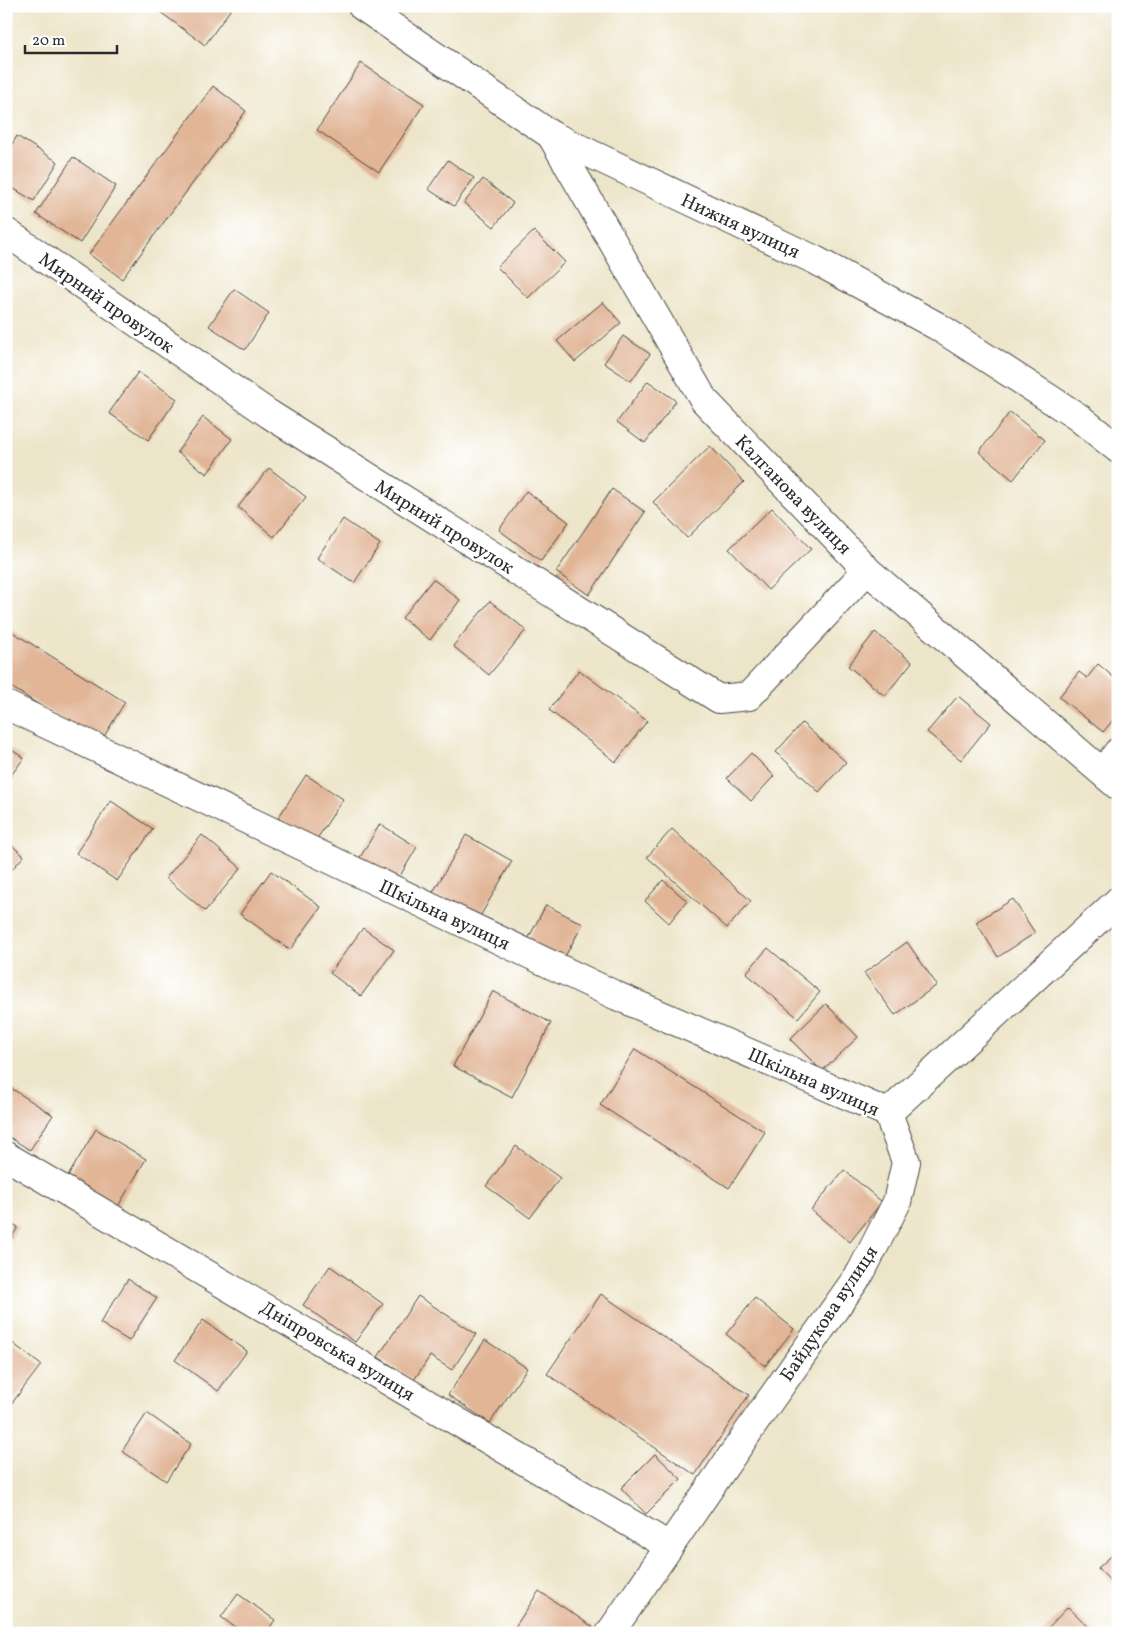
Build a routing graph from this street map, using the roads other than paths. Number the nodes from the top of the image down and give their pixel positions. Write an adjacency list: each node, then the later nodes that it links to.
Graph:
1 (362, 6): 2 (street, Нижня вулиця)
2 (551, 135): 4 (street, Нижня вулиця); 5 (street, Калганова вулиця)
3 (6, 232): 5 (street, Мирний провулок)
4 (1118, 448)
5 (867, 570): 7 (street, Калганова вулиця)
6 (6, 705): 9 (street, Шкільна вулиця)
7 (1113, 770)
8 (1118, 901): 9 (street)
9 (888, 1113): 11 (street, Байдукова вулиця)
10 (6, 1156): 11 (street, Дніпровська вулиця)
11 (668, 1546): 12 (street, Байдукова вулиця)
12 (610, 1633)

